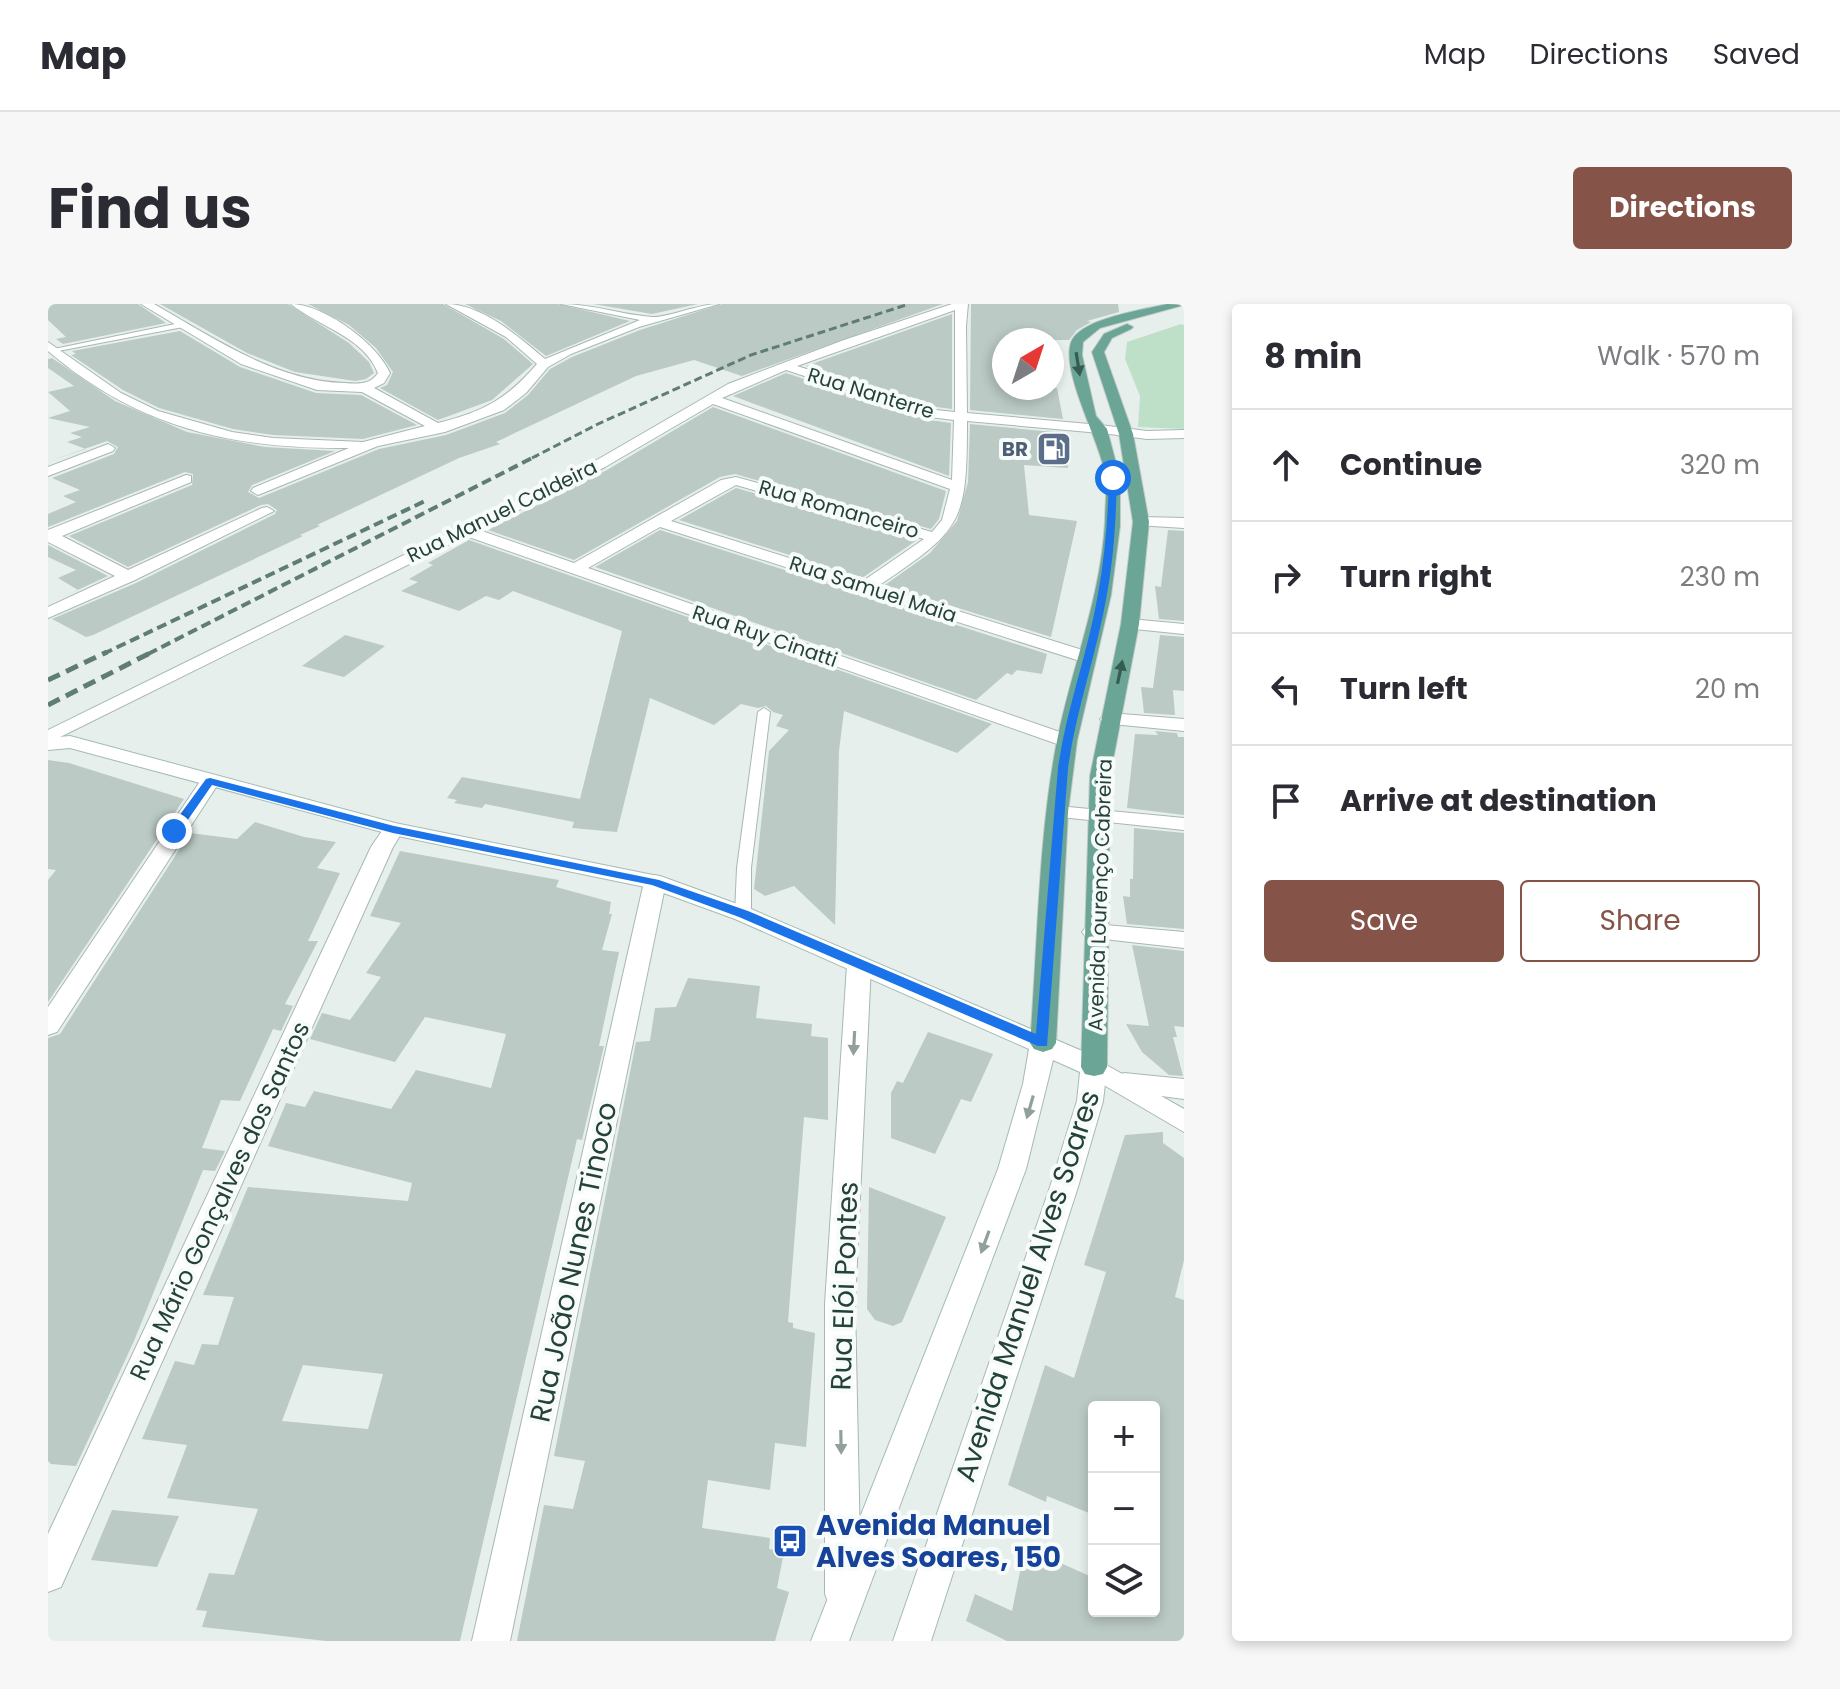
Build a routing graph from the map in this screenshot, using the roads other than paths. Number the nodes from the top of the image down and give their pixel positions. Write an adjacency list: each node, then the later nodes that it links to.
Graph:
1 (146, 304): 10 (street)
2 (296, 304): 14 (street)
3 (451, 304): 12 (street)
4 (566, 304): 9 (street)
5 (714, 304): 9 (street)
6 (962, 304): 13 (street, Rua Manuel Caldeira); 16 (street)
7 (1179, 304): 18 (main road, Avenida Lourenço Cabreira, one-way to 18)
8 (1184, 313): 19 (main road, Avenida Lourenço Cabreira)
9 (652, 319): 12 (street)
10 (180, 325): 11 (lane); 14 (street)
11 (50, 347): 21 (street)
12 (544, 364): 17 (street)
13 (786, 366): 15 (street, Rua Manuel Caldeira); 16 (street, Rua Nanterre)
14 (365, 388): 17 (street)
15 (709, 398): 25 (street); 31 (street, Rua Manuel Caldeira)
16 (960, 417): 18 (street, Rua Nanterre); 25 (street)
17 (440, 429): 21 (street)
18 (1100, 429): 19 (street, Rua Nanterre); 40 (main road, Avenida Lourenço Cabreira)
19 (1126, 434): 20 (street, Rua Nanterre); 29 (main road, Avenida Lourenço Cabreira)
20 (1184, 434)
21 (373, 443): 26 (street)
22 (108, 448): 23 (street)
23 (48, 472)
24 (186, 479): 32 (street)
25 (957, 487): 33 (street)
26 (258, 491)
27 (267, 511): 35 (street)
28 (660, 522): 33 (street, Rua Romanceiro); 34 (street, Rua Romanceiro); 36 (street, Rua Samuel Maia)
29 (1141, 522): 30 (street); 38 (main road, Avenida Lourenço Cabreira)
30 (1184, 523)
31 (464, 530): 34 (street, Rua Ruy Cinatti); 44 (street, Rua Manuel Caldeira)
32 (48, 536): 35 (street)
33 (934, 537): 36 (street)
34 (575, 569): 45 (street, Rua Ruy Cinatti)
35 (129, 577): 37 (street)
36 (866, 586): 40 (street, Rua Samuel Maia)
37 (48, 613)
38 (1130, 624): 39 (street); 42 (main road, Avenida Lourenço Cabreira, one-way to 38)
39 (1184, 629)
40 (1086, 657): 45 (main road, Avenida Lourenço Cabreira)
41 (764, 712): 52 (lane)
42 (1109, 719): 43 (street); 48 (main road, Avenida Lourenço Cabreira)
43 (1184, 725)
44 (55, 736): 46 (street)
45 (1067, 741): 47 (main road, Avenida Lourenço Cabreira)
46 (210, 781): 50 (street); 56 (street)
47 (1058, 812): 48 (street); 57 (main road, Avenida Lourenço Cabreira)
48 (1099, 817): 49 (street); 53 (main road, Avenida Lourenço Cabreira)
49 (1184, 824)
50 (393, 829): 51 (street); 62 (street, Rua Mário Gonçalves dos Santos)
51 (655, 882): 52 (street); 64 (street, Rua João Nunes Tinoco)
52 (743, 914): 55 (street)
53 (1094, 932): 54 (street); 58 (main road, Avenida Lourenço Cabreira)
54 (1184, 940)
55 (859, 965): 57 (street); 63 (street, Rua Elói Pontes, one-way to 63)
56 (48, 1026)
57 (1043, 1043): 58 (street); 63 (street, Avenida Manuel Alves Soares, one-way to 63)
58 (1094, 1067): 59 (street); 66 (street, Avenida Manuel Alves Soares)
59 (1124, 1083): 60 (street); 61 (street)
60 (1184, 1089)
61 (1184, 1122)
62 (48, 1574)
63 (843, 1607): 65 (street, Avenida Manuel Alves Soares)
64 (491, 1641)
65 (830, 1641)
66 (912, 1641)

